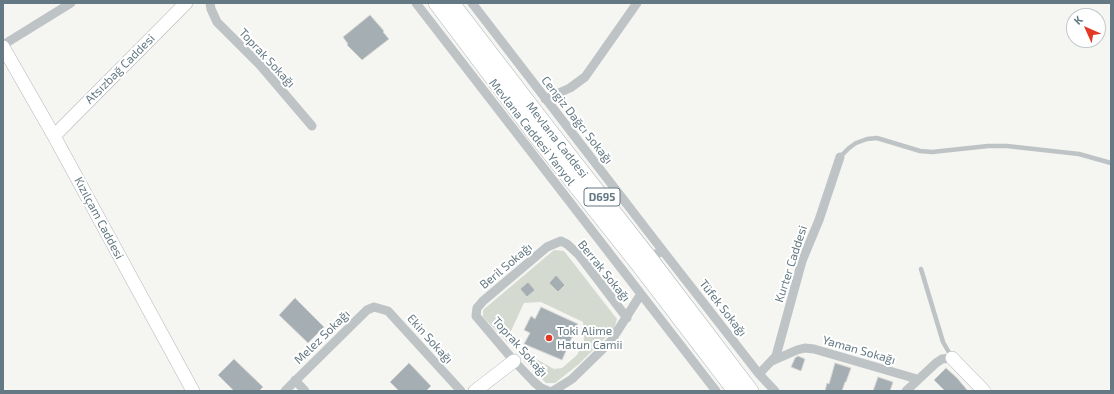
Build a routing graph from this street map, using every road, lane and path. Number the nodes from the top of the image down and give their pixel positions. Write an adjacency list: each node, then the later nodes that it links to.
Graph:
1 (71, 3): 9 (street)
2 (186, 3): 12 (street, Atsızbağ Caddesi)
3 (210, 3): 11 (street, Toprak Sokağı)
4 (416, 3): 19 (street, Mevlana Caddesi Yanyol)
5 (436, 3): 37 (main road, Mevlana Caddesi / D695)
6 (452, 3): 17 (main road, Mevlana Caddesi / D695)
7 (472, 3): 10 (street, Cengiz Dağcı Sokağı)
8 (637, 3): 10 (street)
9 (3, 46): 12 (street, Kızılçam Caddesi)
10 (545, 99): 16 (street, Cengiz Dağcı Sokağı)
11 (312, 126)
12 (54, 136): 29 (street, Kızılçam Caddesi)
13 (840, 157): 14 (lane); 24 (street, Kurter Caddesi)
14 (1111, 163)
15 (560, 241): 21 (street, Beril Sokağı); 22 (street, Berrak Sokağı)
16 (663, 251): 17 (street); 26 (street, Tüfek Sokağı)
17 (649, 257): 38 (main road, Mevlana Caddesi / D695)
18 (921, 268): 23 (lane)
19 (641, 294): 22 (street); 36 (street, Mevlana Caddesi Yanyol)
20 (379, 308): 28 (street, Melez Sokağı); 32 (street, Ekin Sokağı)
21 (476, 316): 25 (street, Toprak Sokağı)
22 (627, 318): 35 (street)
23 (952, 358): 27 (street); 41 (street)
24 (772, 361): 26 (street, Kurter Caddesi); 27 (street, Yaman Sokağı)
25 (514, 362): 33 (street); 34 (street, Toprak Sokağı)
26 (759, 374): 39 (street, Tüfek Sokağı)
27 (917, 379): 40 (street)
28 (296, 380): 30 (street, Melez Sokağı); 31 (street)
29 (193, 391)
30 (284, 391)
31 (305, 391)
32 (461, 391)
33 (475, 391)
34 (548, 391)
35 (553, 391)
36 (716, 391)
37 (735, 391)
38 (751, 391)
39 (775, 391)
40 (906, 391)
41 (984, 391)

